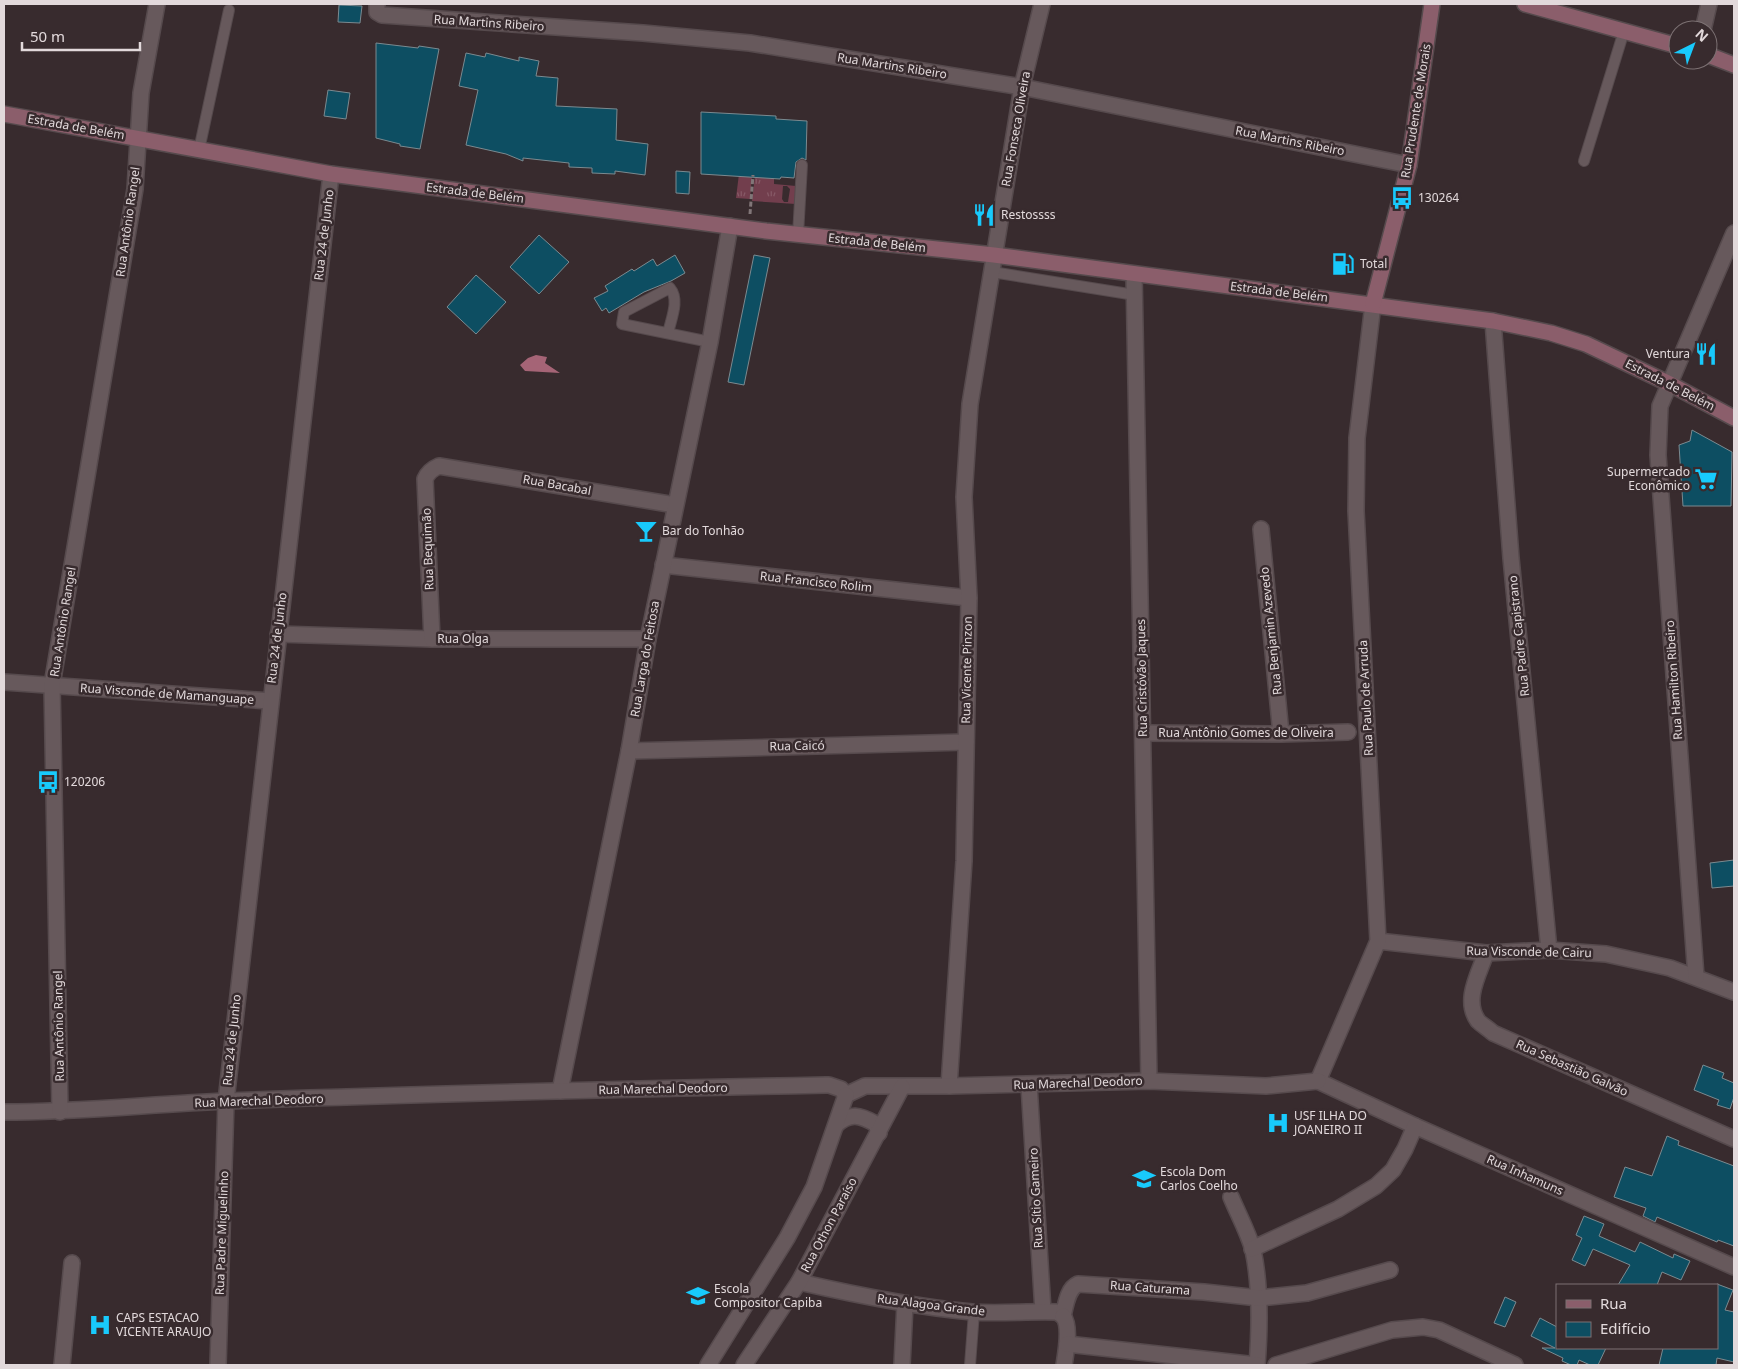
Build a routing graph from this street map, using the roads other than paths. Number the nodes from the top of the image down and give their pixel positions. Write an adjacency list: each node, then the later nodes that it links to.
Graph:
1 (157, 4): 15 (street, Rua Antônio Rangel)
2 (376, 4): 13 (street, Rua Martins Ribeiro)
3 (1042, 4): 13 (street, Rua Fonseca Oliveira)
4 (1432, 4): 19 (main road, Rua Prudente de Morais)
5 (1525, 4): 9 (main road)
6 (1709, 4): 8 (street)
7 (229, 10): 16 (lane)
8 (1705, 20)
9 (1624, 31): 10 (main road); 17 (lane)
10 (1668, 43)
11 (1718, 59): 12 (main road)
12 (1734, 65)
13 (1022, 87): 19 (street, Rua Martins Ribeiro); 24 (street, Rua Fonseca Oliveira)
14 (4, 114): 15 (main road, Estrada de Belém)
15 (139, 138): 16 (main road, Estrada de Belém); 43 (street, Rua Antônio Rangel)
16 (199, 150): 20 (main road, Estrada de Belém)
17 (1584, 161)
18 (802, 165): 23 (lane)
19 (1409, 165): 28 (main road, Rua Prudente de Morais)
20 (330, 174): 21 (main road, Estrada de Belém); 39 (street, Rua 24 de Junho)
21 (730, 226): 23 (main road, Estrada de Belém); 31 (street, Rua Larga do Feitosa)
22 (1734, 233): 32 (street, Rua Hamilton Ribeiro)
23 (798, 234): 24 (main road, Estrada de Belém)
24 (994, 255): 25 (street, Rua Vicente Pinzon); 26 (main road, Estrada de Belém)
25 (992, 272): 27 (lane); 38 (street, Rua Vicente Pinzon)
26 (1134, 274): 27 (street, Rua Cristóvão Jaques); 28 (main road, Estrada de Belém)
27 (1135, 295): 46 (street, Rua Cristóvão Jaques)
28 (1373, 304): 29 (main road, Estrada de Belém); 50 (street, Rua Paulo de Arruda)
29 (1493, 321): 32 (main road, Estrada de Belém); 51 (street, Rua Padre Capistrano)
30 (668, 334): 30 (lane); 31 (lane)
31 (710, 342): 35 (street, Rua Larga do Feitosa)
32 (1670, 384): 33 (main road, Estrada de Belém); 53 (street, Rua Hamilton Ribeiro)
33 (1734, 418)
34 (439, 466): 35 (street, Rua Bacabal); 40 (street, Rua Bequimão)
35 (675, 505): 37 (street, Rua Larga do Feitosa)
36 (1261, 528): 47 (street, Rua Benjamin Azevedo)
37 (664, 565): 38 (street, Rua Francisco Rolim); 41 (street, Rua Larga do Feitosa)
38 (969, 598): 48 (street, Rua Vicente Pinzon)
39 (278, 634): 40 (street, Rua Olga); 44 (street, Rua 24 de Junho)
40 (432, 639): 41 (street, Rua Olga)
41 (648, 639): 49 (street, Rua Larga do Feitosa)
42 (4, 682): 43 (street, Rua Visconde de Mamanguape)
43 (52, 685): 44 (street, Rua Visconde de Mamanguape); 64 (street, Rua Antônio Rangel)
44 (270, 701): 62 (street, Rua 24 de Junho)
45 (1348, 732): 47 (street, Rua Antônio Gomes de Oliveira)
46 (1143, 733): 47 (street, Rua Antônio Gomes de Oliveira); 55 (street, Rua Cristóvão Jaques)
47 (1281, 734)
48 (966, 742): 49 (street, Rua Caicó); 58 (street, Rua Vicente Pinzon)
49 (629, 750): 60 (street, Rua Larga do Feitosa)
50 (1378, 941): 52 (street, Rua Visconde de Cairu); 56 (street, Rua Paulo de Arruda)
51 (1550, 950): 52 (street, Rua Visconde de Cairu); 53 (street, Rua Visconde de Cairu)
52 (1486, 953): 68 (street, Rua Sebastião Galvão)
53 (1696, 977): 54 (street, Rua Visconde de Cairu)
54 (1734, 992)
55 (1149, 1081): 56 (street, Rua Marechal Deodoro); 57 (street, Rua Marechal Deodoro)
56 (1318, 1081): 66 (street, Rua Inhamuns)
57 (1029, 1085): 58 (street, Rua Marechal Deodoro); 77 (street, Rua Sítio Gameiro)
58 (949, 1086): 59 (street, Rua Marechal Deodoro)
59 (902, 1087): 61 (street, Rua Marechal Deodoro); 67 (street, Rua Othon Paraíso)
60 (560, 1091): 61 (street, Rua Marechal Deodoro); 62 (street, Rua Marechal Deodoro)
61 (846, 1095): 65 (street)
62 (226, 1101): 64 (street, Rua Marechal Deodoro); 84 (street, Rua Padre Miguelinho)
63 (4, 1112): 64 (street, Rua Marechal Deodoro)
64 (60, 1112)
65 (836, 1126): 67 (street); 85 (street)
66 (1415, 1126): 70 (street); 72 (street, Rua Inhamuns)
67 (879, 1132): 74 (street, Rua Othon Paraíso)
68 (1734, 1139)
69 (1232, 1196): 70 (street)
70 (1252, 1249): 75 (street)
71 (72, 1263): 83 (street)
72 (1734, 1267)
73 (1390, 1270): 75 (street, Rua Caturama)
74 (799, 1282): 76 (street, Rua Alagoa Grande); 86 (street, Rua Othon Paraíso)
75 (1259, 1298): 79 (street, Rua Caturama); 90 (street)
76 (905, 1304): 78 (street, Rua Alagoa Grande); 87 (street)
77 (1043, 1311): 78 (street, Rua Alagoa Grande); 79 (street, Rua Alagoa Grande)
78 (974, 1312): 88 (lane)
79 (1063, 1316): 80 (street)
80 (1066, 1344): 81 (street); 89 (street)
81 (1185, 1361): 90 (street)
82 (1504, 1364): 91 (street)
83 (62, 1365)
84 (218, 1365)
85 (708, 1365)
86 (744, 1365)
87 (902, 1365)
88 (970, 1365)
89 (1064, 1365)
90 (1257, 1365)
91 (1276, 1365)

